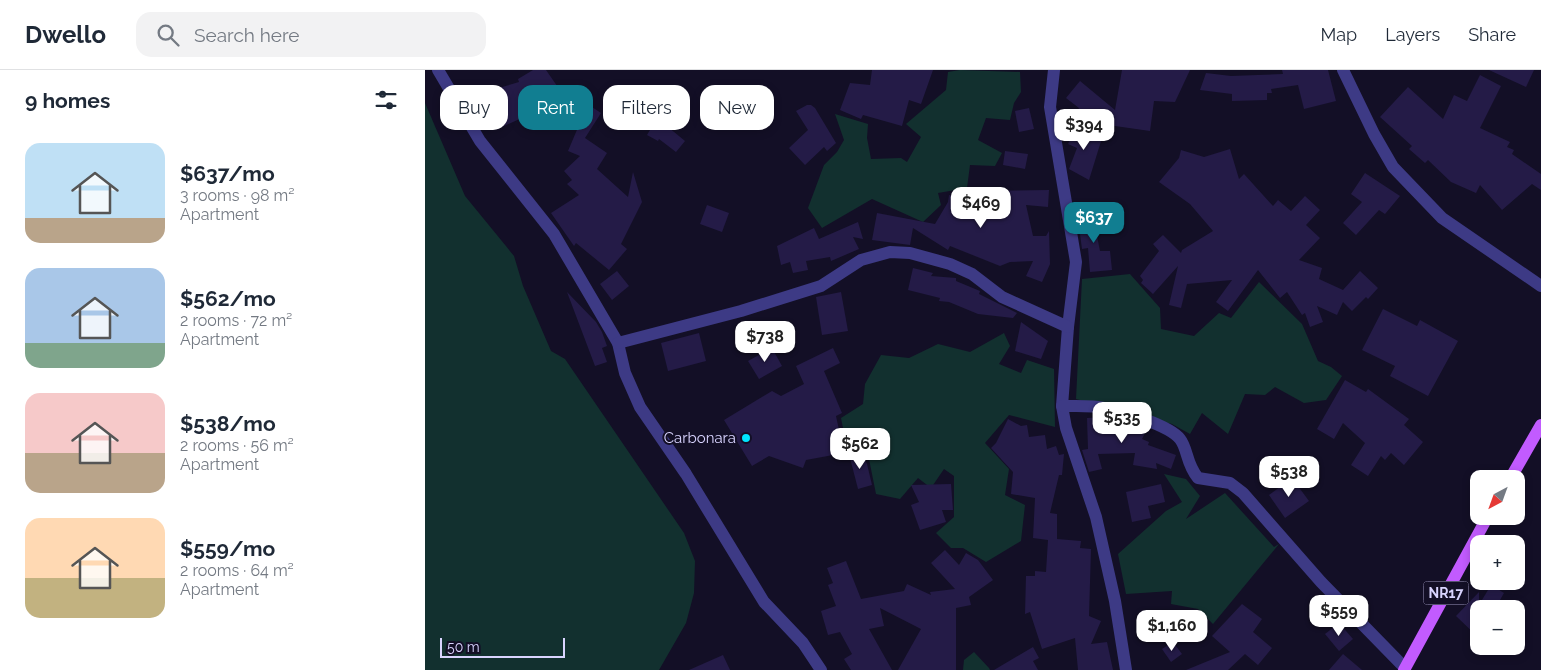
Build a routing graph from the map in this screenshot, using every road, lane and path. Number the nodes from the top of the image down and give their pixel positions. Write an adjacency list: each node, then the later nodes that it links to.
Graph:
1 (438, 70): 6 (street)
2 (1054, 70): 5 (street)
3 (1343, 70): 4 (street)
4 (1541, 286)
5 (1068, 327): 6 (street); 7 (street)
6 (618, 343): 12 (street)
7 (1062, 406): 11 (street); 13 (street)
8 (1541, 425): 9 (main road)
9 (1515, 470)
10 (1483, 525): 11 (main road, NR17)
11 (1404, 669)
12 (821, 670)
13 (1126, 670)

